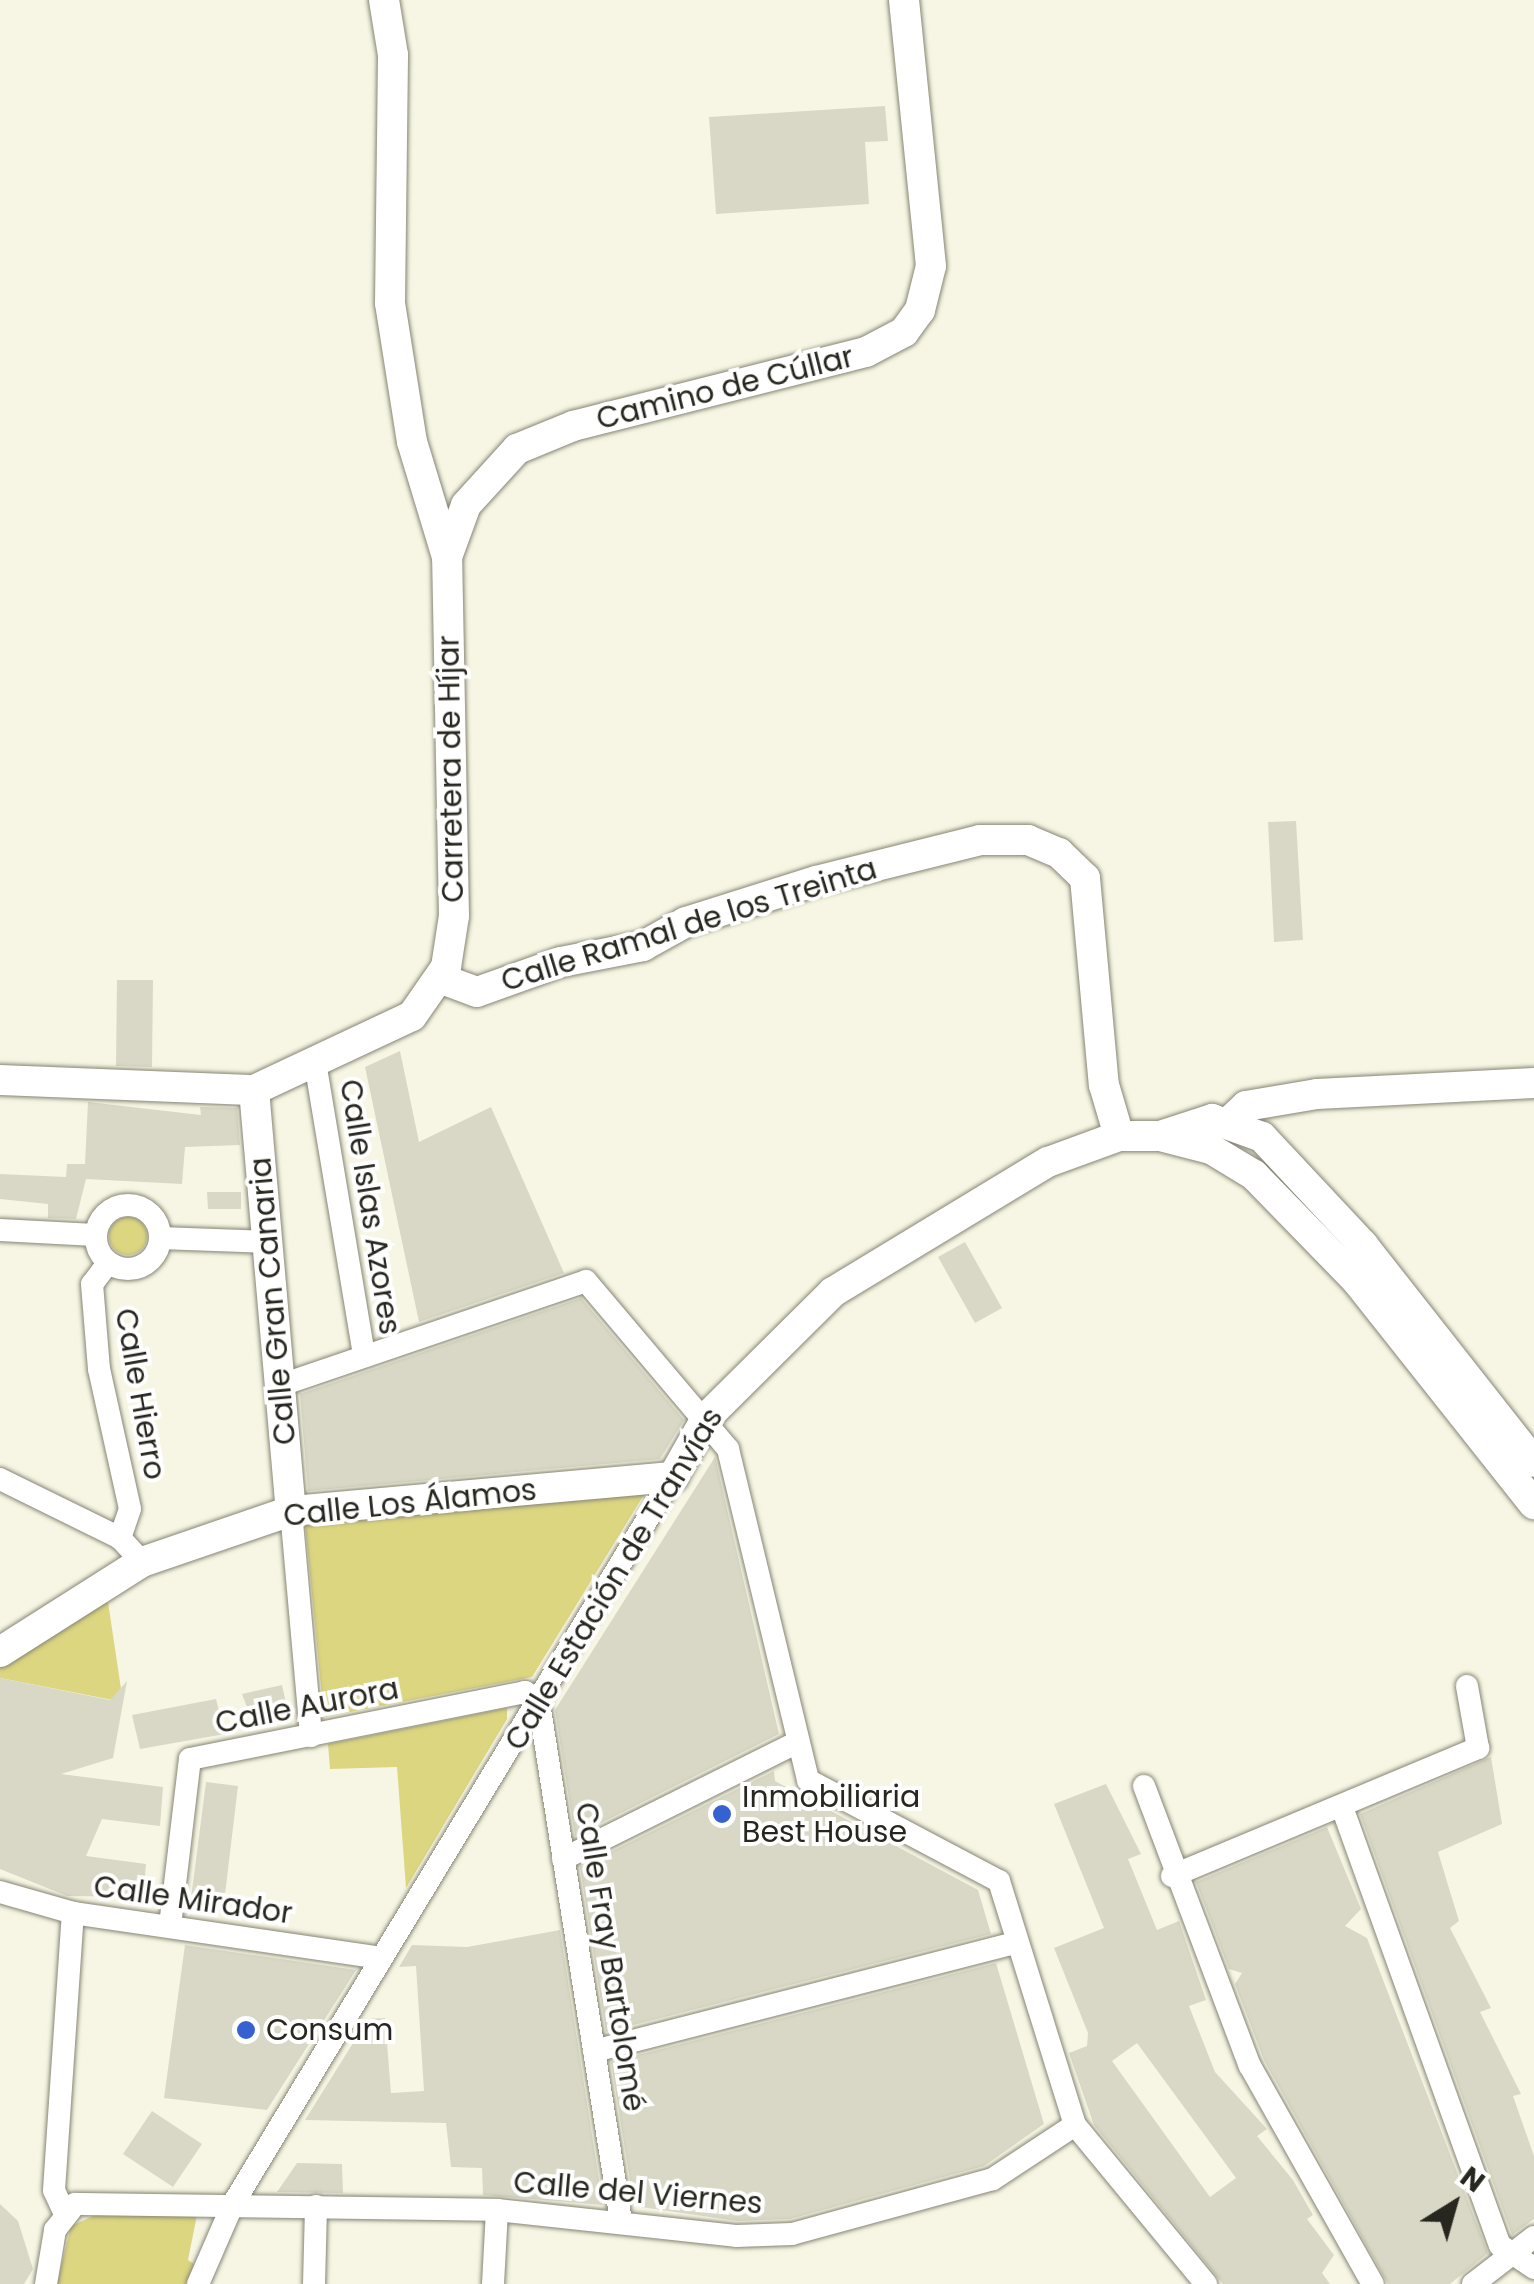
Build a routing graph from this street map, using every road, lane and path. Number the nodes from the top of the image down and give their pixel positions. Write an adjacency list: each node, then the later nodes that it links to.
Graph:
1 (384, 0): 3 (street)
2 (904, 0): 3 (street, Camino de Cúllar)
3 (448, 558): 4 (street, Carretera de Híjar)
4 (439, 978): 5 (street); 10 (street, Calle Ramal de los Treinta)
5 (316, 1068): 8 (street); 18 (street, Calle Islas Azores)
6 (0, 1080): 8 (street)
7 (1534, 1083): 9 (street)
8 (254, 1090): 16 (street, Calle Gran Canaria)
9 (1230, 1121): 11 (street); 12 (street); 21 (street)
10 (1119, 1136): 11 (street, Calle Estación de Tranvías); 20 (street, Calle Estación de Tranvías)
11 (1160, 1136): 12 (street)
12 (1254, 1175): 24 (street)
13 (0, 1230): 14 (street)
14 (95, 1235): 15 (street); 17 (street)
15 (160, 1238): 16 (street); 17 (street)
16 (270, 1242): 19 (street, Calle Gran Canaria)
17 (108, 1263): 26 (street, Calle Hierro)
18 (364, 1356): 19 (street); 20 (street)
19 (281, 1384): 25 (street, Calle Gran Canaria)
20 (707, 1418): 22 (street, Calle Estación de Tranvías); 32 (street)
21 (1534, 1462)
22 (673, 1477): 25 (street, Calle Los Álamos); 30 (street, Calle Estación de Tranvías)
23 (0, 1479): 26 (street)
24 (1534, 1504)
25 (291, 1512): 27 (street, Calle Los Álamos); 31 (street)
26 (120, 1538): 27 (street)
27 (142, 1562): 28 (street, Calle Los Álamos)
28 (0, 1652)
29 (1467, 1686): 34 (street)
30 (538, 1702): 31 (street, Calle Aurora); 35 (street, Calle Fray Bartolomé); 41 (street, Calle Estación de Tranvías)
31 (311, 1736): 39 (street, Calle Aurora)
32 (796, 1743): 35 (street); 40 (street)
33 (1144, 1786): 36 (street)
34 (1342, 1807): 36 (street); 50 (street)
35 (564, 1860): 42 (street, Calle Fray Bartolomé)
36 (1172, 1876): 57 (street)
37 (0, 1892): 38 (street, Calle Mirador)
38 (73, 1913): 39 (street, Calle Mirador); 47 (street)
39 (170, 1926): 41 (street, Calle Mirador)
40 (1015, 1942): 42 (street); 43 (street)
41 (380, 1958): 44 (street, Calle Estación de Tranvías)
42 (594, 2051): 48 (street, Calle Fray Bartolomé)
43 (1075, 2126): 48 (street, Calle del Viernes); 56 (street)
44 (232, 2204): 45 (street, Calle del Viernes); 47 (street); 53 (street, Calle Estación de Tranvías)
45 (316, 2206): 46 (street, Calle del Viernes); 54 (street)
46 (497, 2210): 48 (street, Calle del Viernes); 55 (street)
47 (65, 2214): 52 (street)
48 (621, 2221)
49 (1534, 2237): 50 (street)
50 (1510, 2256): 51 (street); 58 (street)
51 (1534, 2268)
52 (46, 2284)
53 (198, 2284)
54 (314, 2284)
55 (493, 2284)
56 (1206, 2284)
57 (1373, 2284)
58 (1472, 2284)

